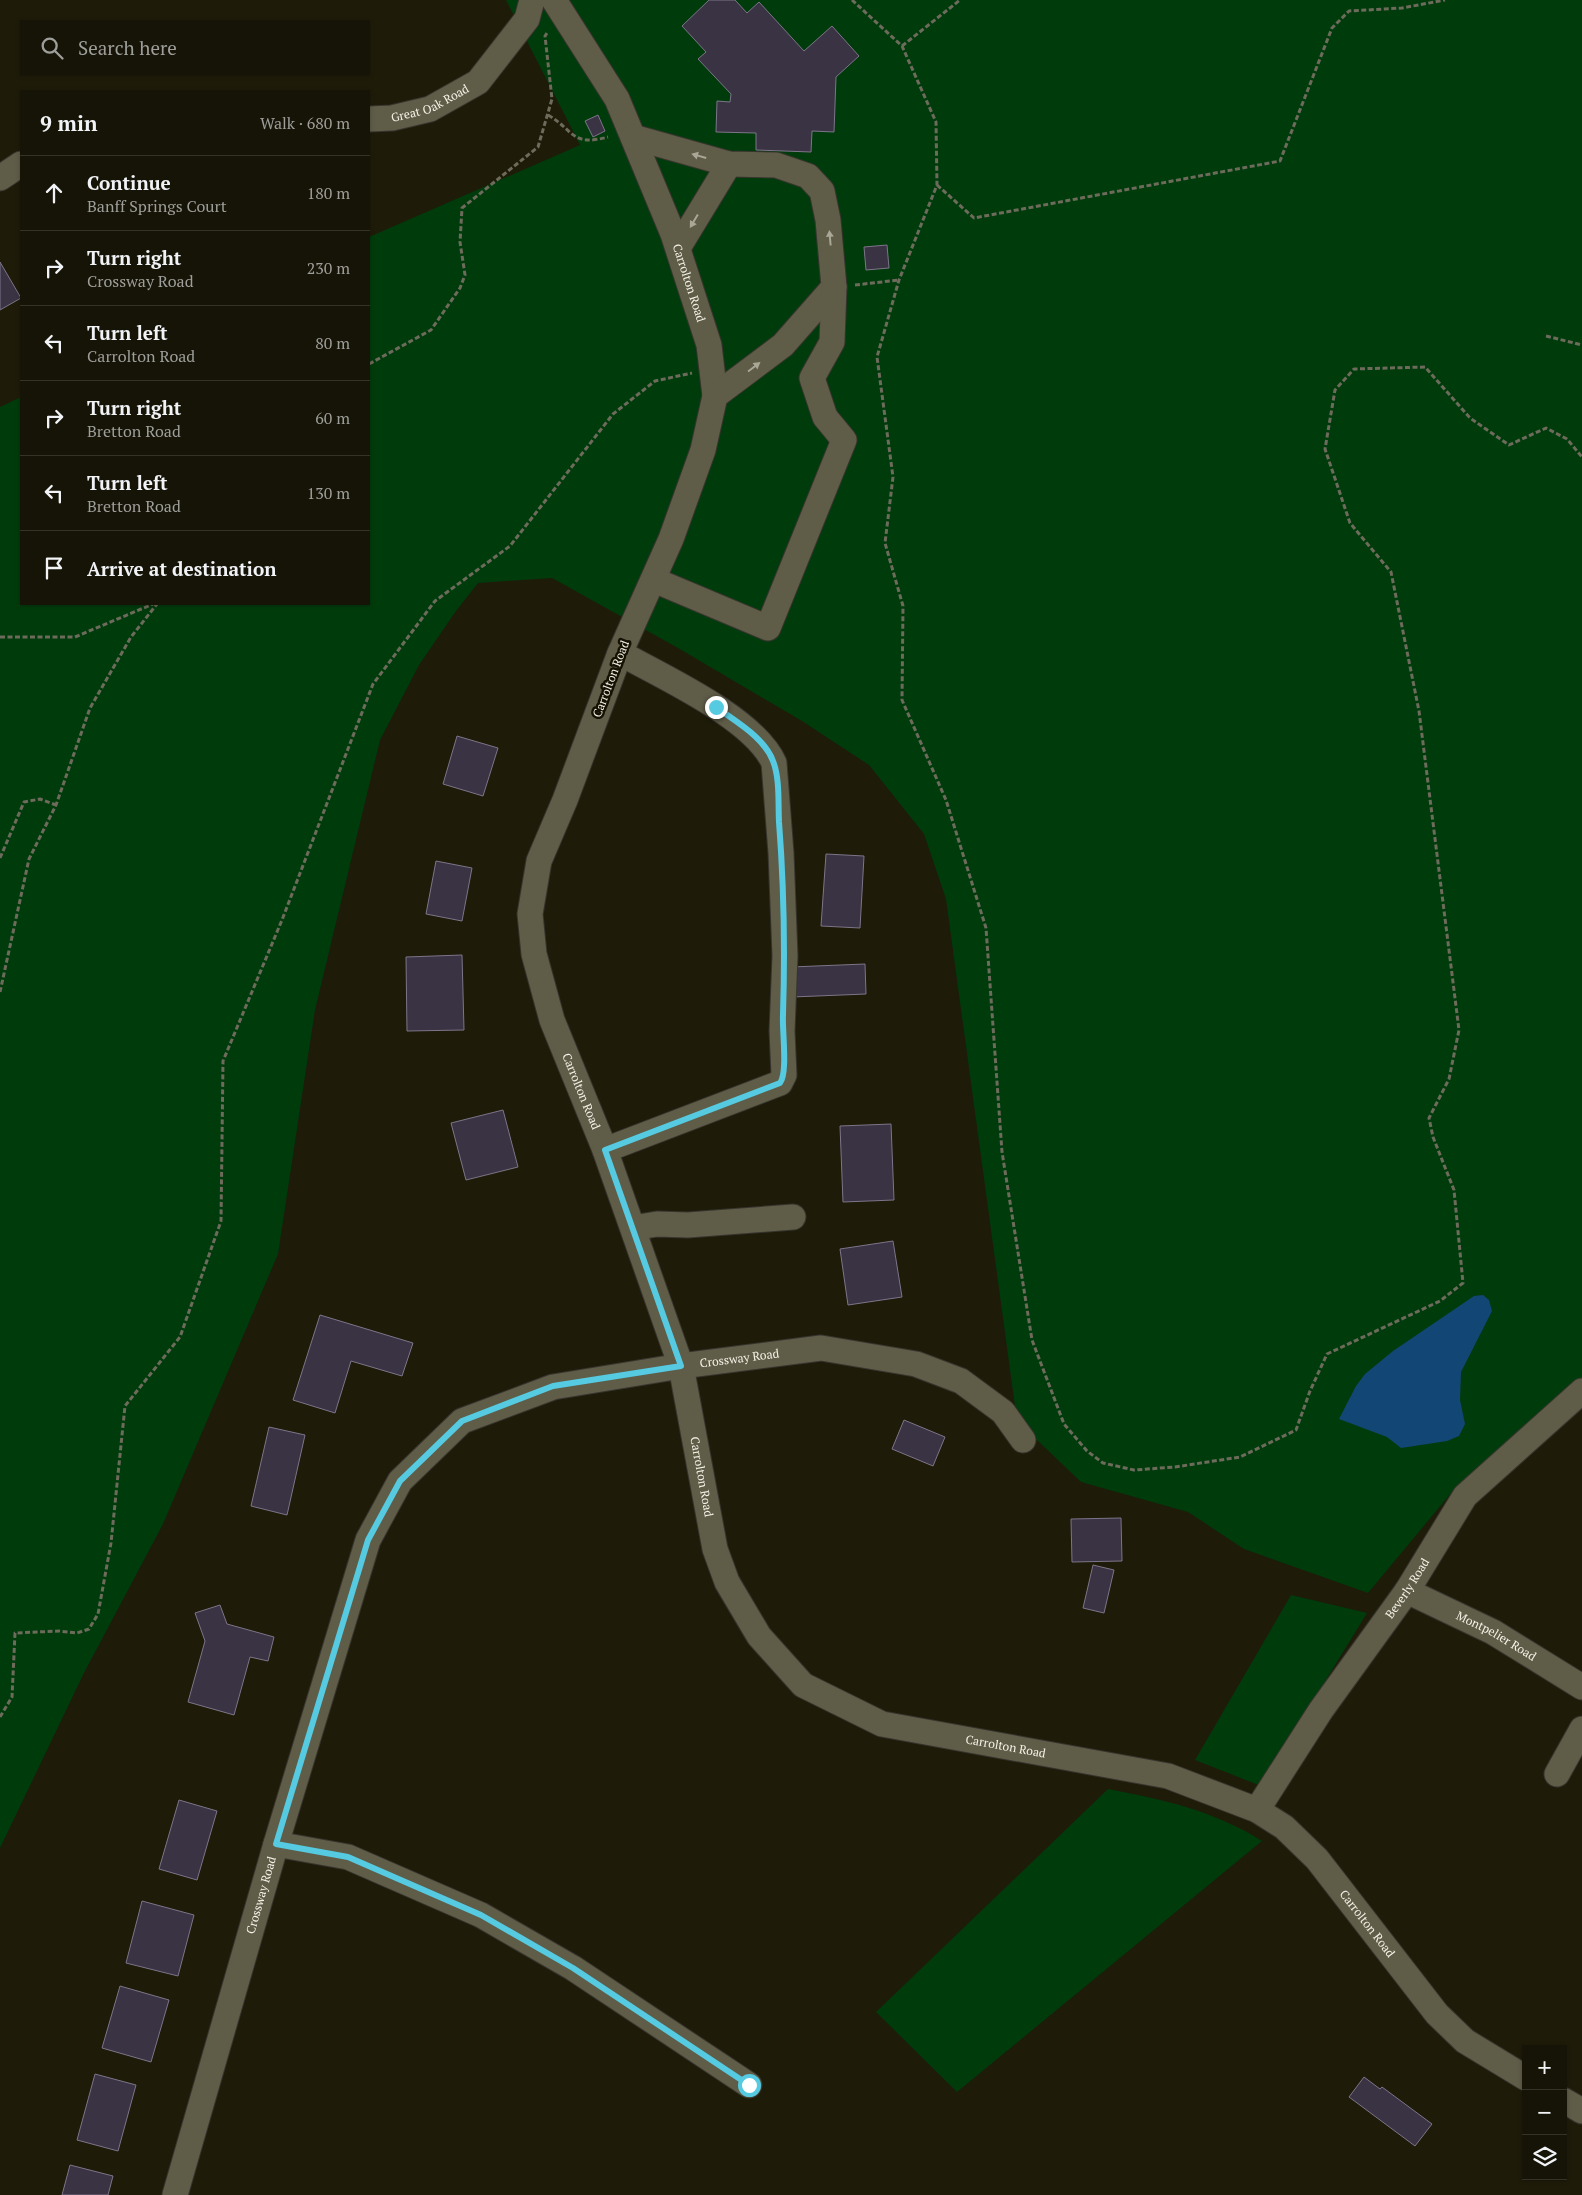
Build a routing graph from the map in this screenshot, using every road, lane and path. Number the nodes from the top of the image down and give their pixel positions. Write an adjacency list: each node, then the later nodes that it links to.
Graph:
1 (532, 0): 9 (street, Great Oak Road)
2 (852, 0): 7 (path)
3 (960, 0): 7 (path)
4 (1445, 0): 5 (path)
5 (1429, 2): 15 (path)
6 (558, 6): 8 (path); 11 (street, Carrolton Road)
7 (902, 46): 15 (path)
8 (548, 114): 10 (path); 21 (path)
9 (370, 119)
10 (608, 137)
11 (633, 137): 12 (street, one-way to 11); 16 (street, Carrolton Road)
12 (729, 164): 16 (street, one-way to 16); 18 (street, one-way to 12)
13 (20, 165): 14 (street)
14 (0, 178)
15 (937, 185): 17 (path)
16 (678, 248): 22 (street, Carrolton Road)
17 (899, 280): 18 (path); 24 (path)
18 (834, 287): 23 (street, one-way to 18); 25 (street)
19 (1546, 336): 20 (path)
20 (1582, 345)
21 (370, 363)
22 (712, 368): 23 (street, Carrolton Road); 41 (path)
23 (715, 396): 25 (street, Carrolton Road)
24 (1582, 457)
25 (654, 580): 29 (street, Carrolton Road)
26 (151, 605): 28 (path)
27 (156, 605): 30 (path)
28 (0, 637)
29 (620, 653): 33 (street, Carrolton Road); 33 (street)
30 (56, 805): 31 (path); 32 (path)
31 (0, 858)
32 (0, 992)
33 (605, 1150): 35 (street, Carrolton Road)
34 (793, 1217): 35 (street)
35 (633, 1228): 36 (street, Carrolton Road)
36 (681, 1366): 38 (street, Crossway Road); 44 (street, Carrolton Road); 45 (street, Crossway Road)
37 (1582, 1392): 39 (street, Beverly Road)
38 (1023, 1440)
39 (1407, 1591): 40 (street, Montpelier Road); 44 (street, Beverly Road)
40 (1582, 1687)
41 (0, 1717)
42 (1582, 1730): 43 (street)
43 (1557, 1774)
44 (1256, 1810): 46 (street, Carrolton Road)
45 (276, 1844): 47 (street); 50 (street, Crossway Road)
46 (1522, 2076)
47 (749, 2085)
48 (1567, 2102): 49 (street)
49 (1582, 2111)
50 (175, 2195)

